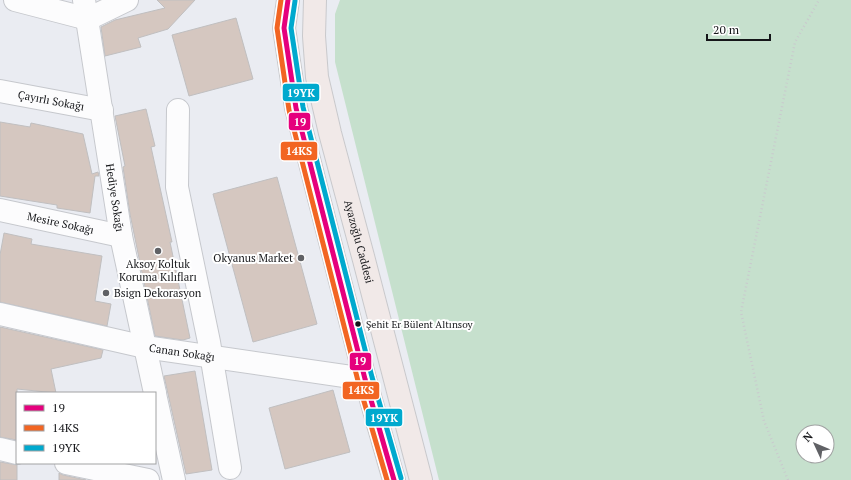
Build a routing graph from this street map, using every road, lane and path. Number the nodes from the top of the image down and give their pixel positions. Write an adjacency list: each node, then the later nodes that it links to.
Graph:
1 (15, 0): 6 (street)
2 (127, 0): 6 (street)
3 (288, 0): 15 (main road)
4 (315, 0): 25 (main road, Ayazoğlu Caddesi)
5 (819, 0): 26 (path)
6 (86, 10): 8 (street, Hediye Sokağı)
7 (0, 91): 8 (street, Çayırlı Sokağı)
8 (102, 110): 11 (street, Hediye Sokağı)
9 (178, 110): 14 (street)
10 (0, 210): 11 (street, Mesire Sokağı)
11 (122, 236): 13 (street, Hediye Sokağı)
12 (0, 314): 13 (street, Canan Sokağı)
13 (145, 347): 14 (street, Canan Sokağı); 16 (street, Hediye Sokağı)
14 (210, 357): 15 (street, Canan Sokağı); 21 (street)
15 (365, 379): 24 (main road)
16 (155, 392)
17 (156, 399): 23 (street, Hediye Sokağı)
18 (0, 449): 19 (street)
19 (16, 453)
20 (71, 464): 22 (street)
21 (230, 468)
22 (148, 480)
23 (174, 480)
24 (394, 480)
25 (421, 480)
26 (788, 480)

